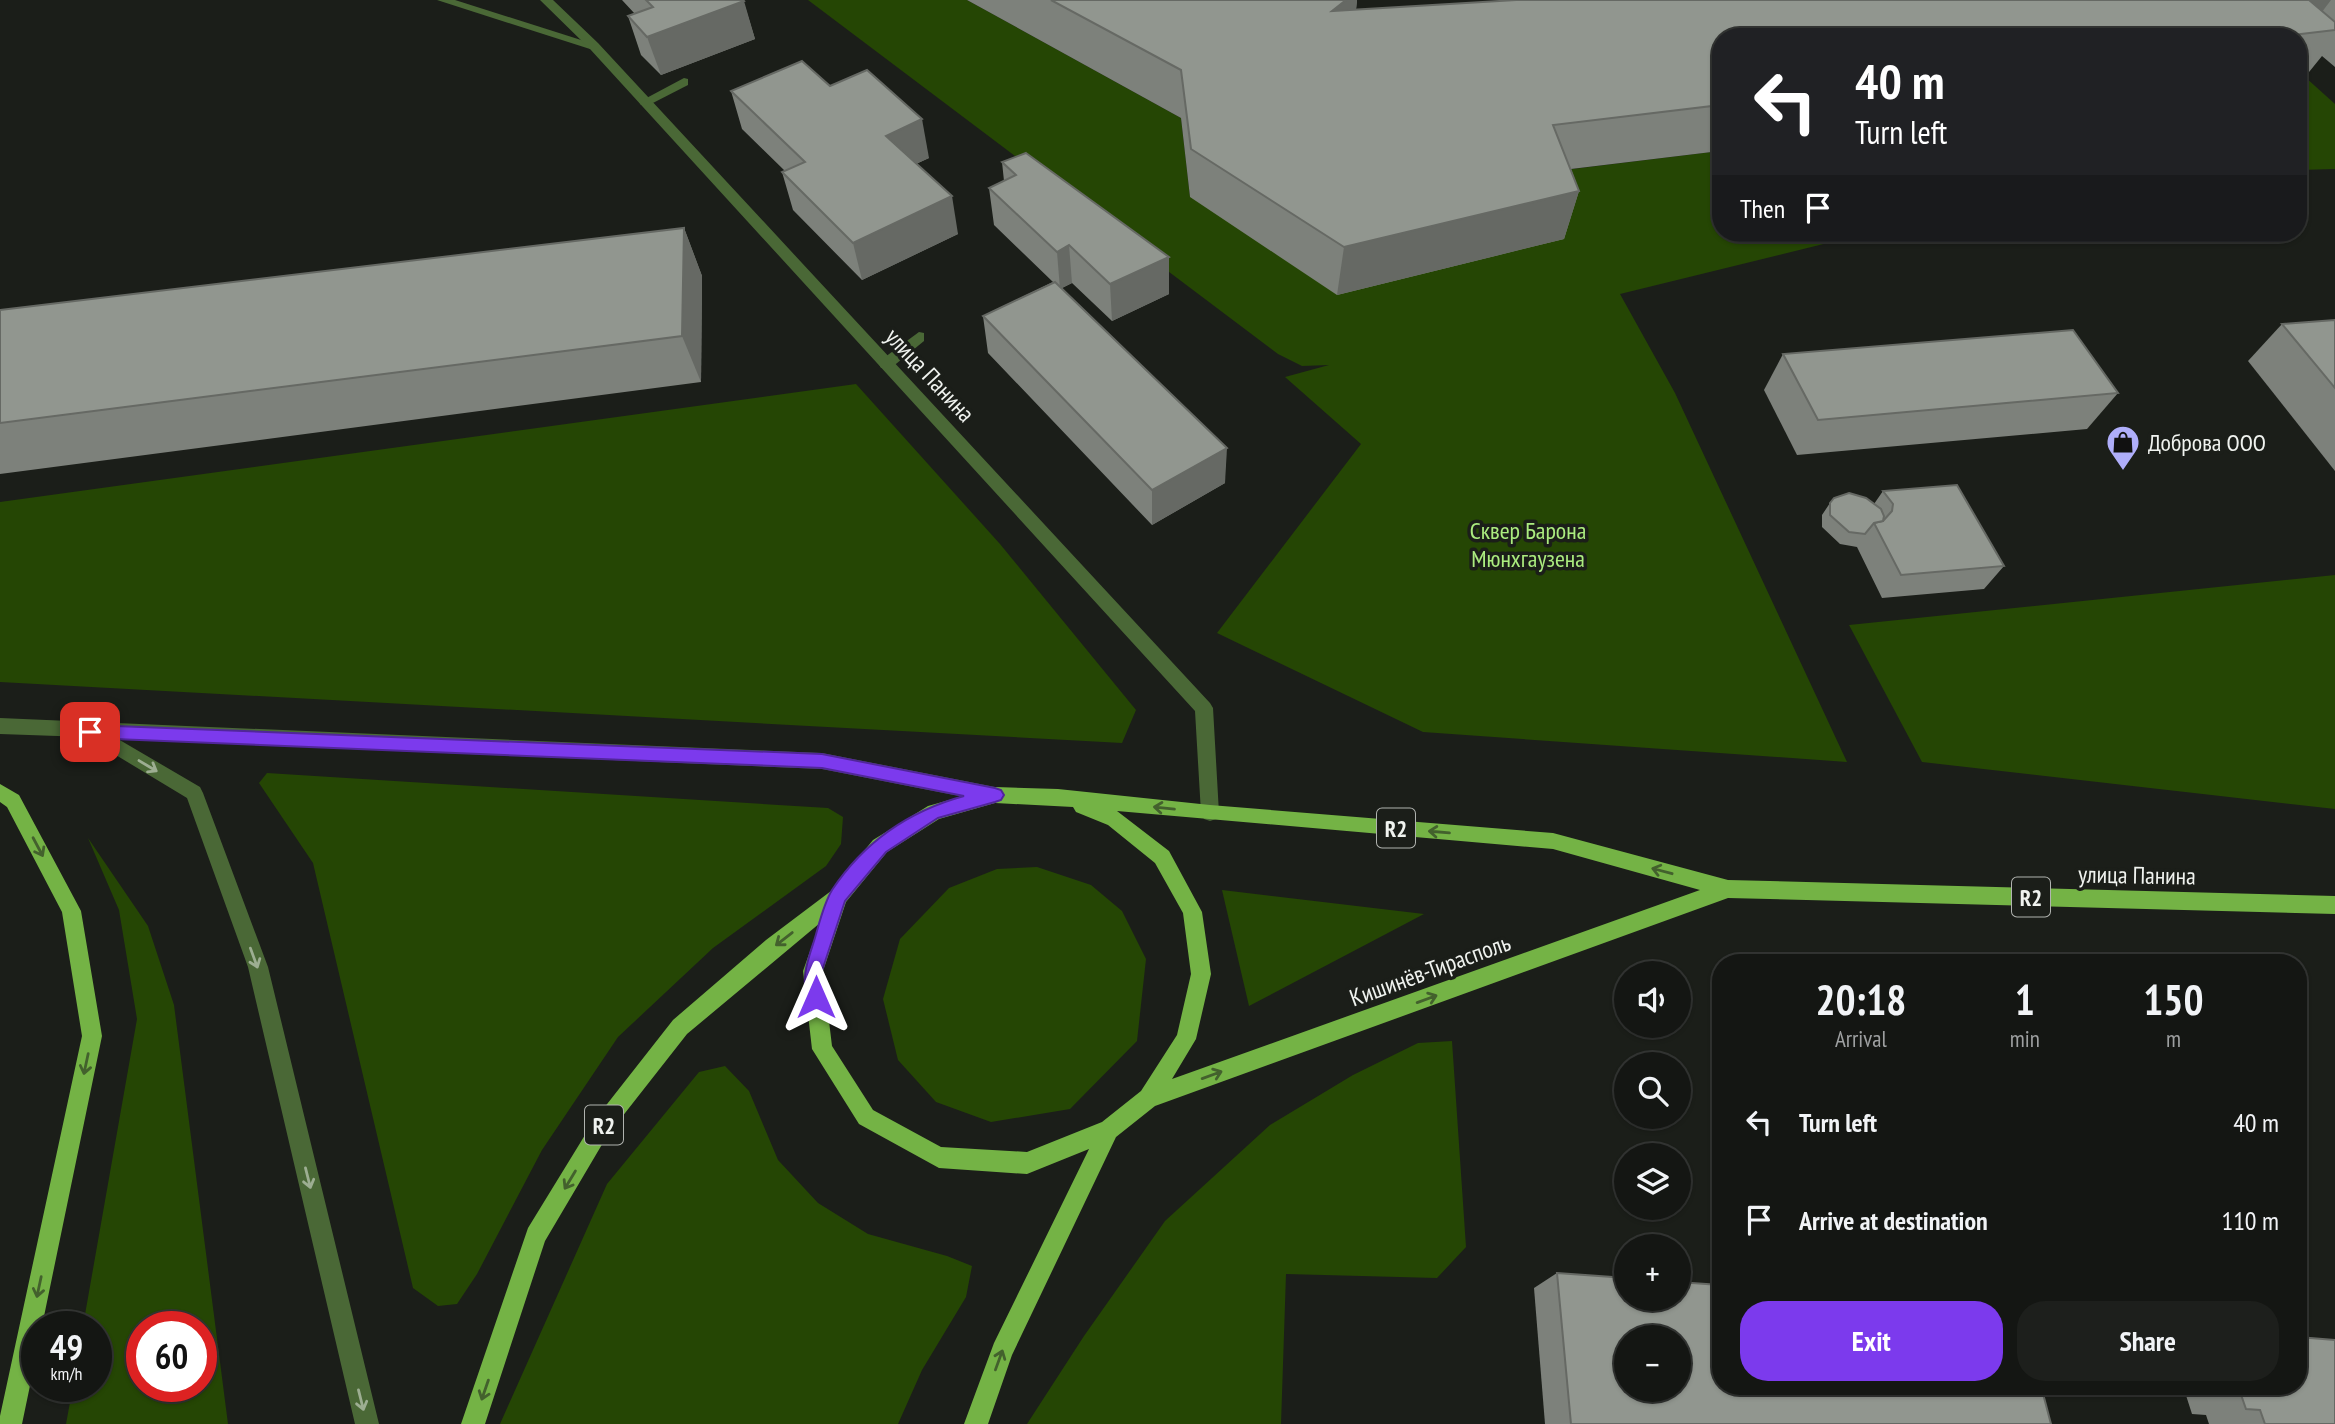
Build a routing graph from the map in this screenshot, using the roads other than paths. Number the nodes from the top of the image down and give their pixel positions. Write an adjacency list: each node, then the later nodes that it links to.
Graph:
1 (443, 0): 3 (street)
2 (546, 0): 3 (street, улица Панина)
3 (594, 46): 5 (street, улица Панина)
4 (684, 82): 5 (street)
5 (645, 102): 7 (street, улица Панина)
6 (919, 337): 7 (street)
7 (886, 364): 13 (street, улица Панина)
8 (0, 726): 9 (street)
9 (90, 732): 11 (street); 20 (street, one-way to 20)
10 (0, 792): 19 (main road, one-way to 19)
11 (995, 795): 12 (main road, R2); 15 (main road, R2)
12 (1058, 797): 13 (main road, R2, one-way to 12); 17 (main road)
13 (1210, 813): 14 (main road, R2, one-way to 13)
14 (1728, 889): 16 (main road, улица Панина / R2); 17 (main road, Кишинёв-Тирасполь / R2, one-way to 14)
15 (838, 897): 18 (main road); 21 (main road, R2, one-way to 21)
16 (2335, 905)
17 (1148, 1098): 18 (main road, R2)
18 (1109, 1130): 22 (main road, R2, one-way to 18)
19 (10, 1424)
20 (367, 1424)
21 (473, 1424)
22 (976, 1424)

